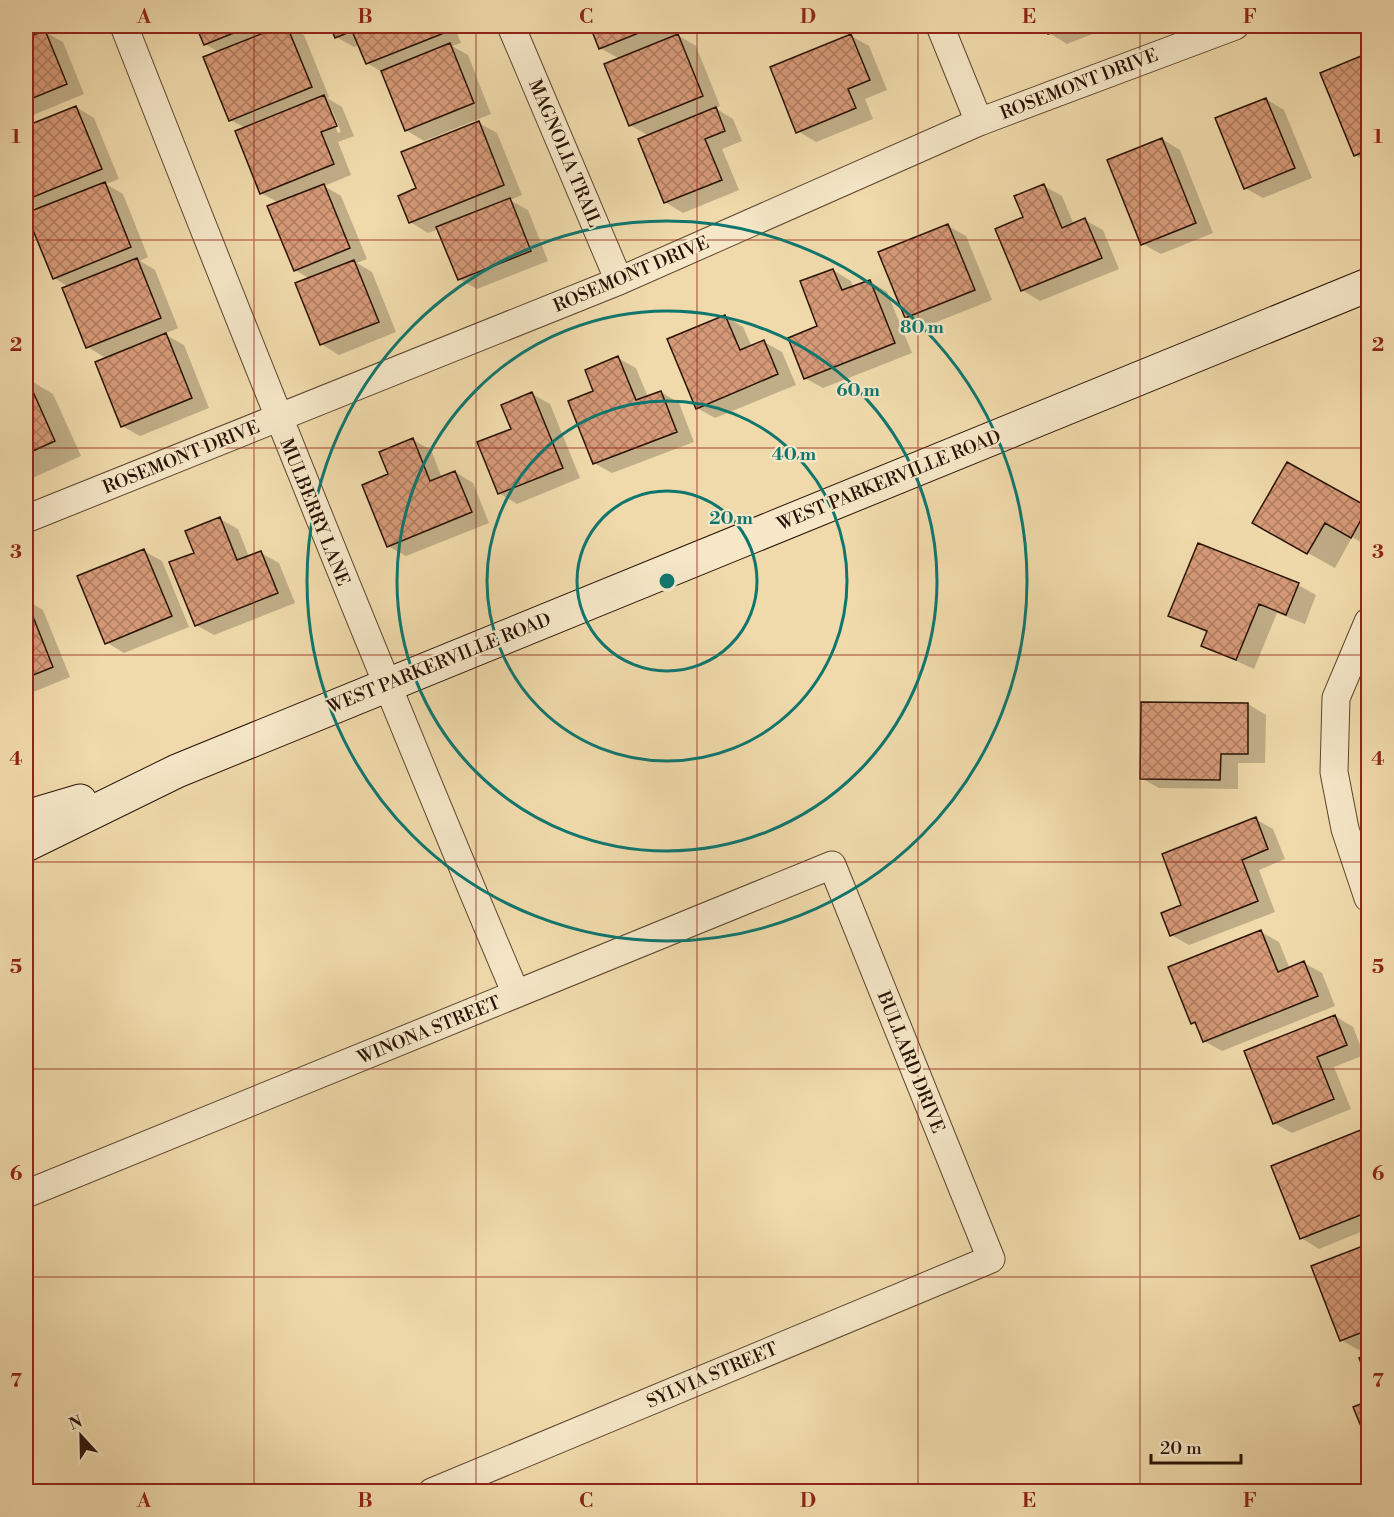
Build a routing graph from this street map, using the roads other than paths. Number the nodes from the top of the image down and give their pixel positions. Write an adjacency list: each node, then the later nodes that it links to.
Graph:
1 (124, 26): 8 (street, MULBERRY LANE)
2 (511, 26): 6 (street, MAGNOLIA TRAIL)
3 (940, 26): 5 (street)
4 (1235, 26): 5 (street, ROSEMONT DRIVE)
5 (979, 122): 6 (street, ROSEMONT DRIVE)
6 (619, 281): 8 (street, ROSEMONT DRIVE)
7 (1368, 285): 11 (main road, WEST PARKERVILLE ROAD)
8 (277, 418): 9 (street, ROSEMONT DRIVE); 11 (street, MULBERRY LANE)
9 (26, 519)
10 (1368, 622): 16 (street)
11 (385, 685): 12 (main road, WEST PARKERVILLE ROAD); 17 (street, MULBERRY LANE)
12 (177, 771): 13 (main road, WEST PARKERVILLE ROAD); 14 (main road, WEST PARKERVILLE ROAD)
13 (26, 817)
14 (26, 845)
15 (832, 865): 17 (street, WINONA STREET); 19 (street, BULLARD DRIVE)
16 (1368, 898)
17 (516, 994): 18 (street, WINONA STREET)
18 (26, 1194)
19 (991, 1259): 20 (street, SYLVIA STREET)
20 (432, 1491)

